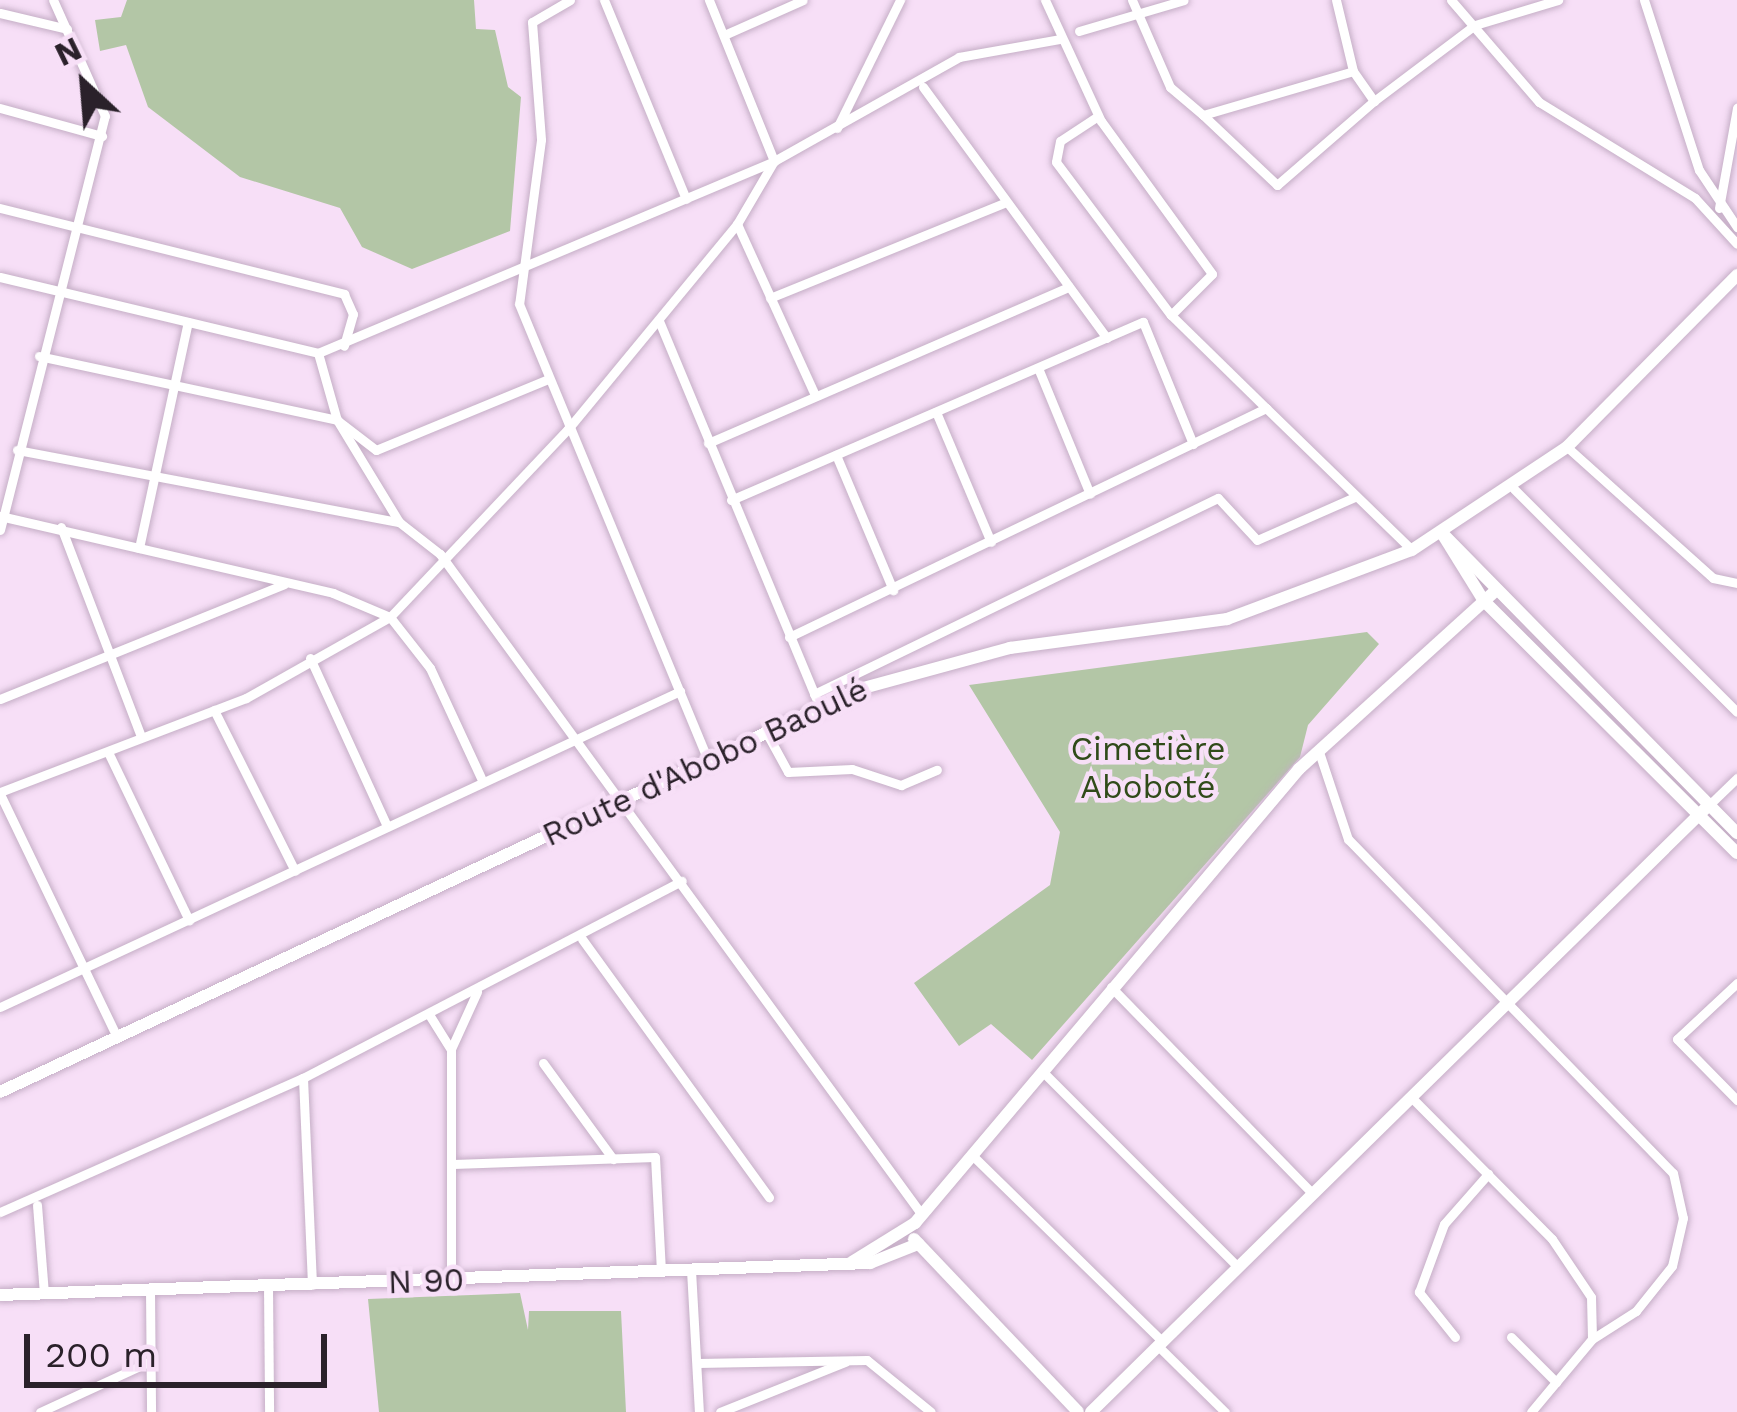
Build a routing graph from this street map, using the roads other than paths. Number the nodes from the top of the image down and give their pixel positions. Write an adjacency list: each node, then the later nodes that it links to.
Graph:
1 (52, 0): 18 (street)
2 (570, 0): 14 (street)
3 (604, 0): 34 (street)
4 (709, 0): 20 (street)
5 (803, 0): 20 (street)
6 (901, 0): 29 (street)
7 (1045, 0): 21 (street)
8 (1132, 0): 16 (street)
9 (1184, 0): 16 (street)
10 (1336, 0): 22 (street)
11 (1450, 0): 17 (street)
12 (1558, 0): 17 (street)
13 (1644, 0): 32 (street)
14 (553, 4): 43 (street)
15 (0, 13): 18 (street)
16 (1137, 16): 19 (street); 27 (street)
17 (1475, 26): 24 (street); 33 (street)
18 (67, 29): 30 (street)
19 (1079, 31)
20 (724, 35): 31 (street)
21 (1060, 39): 23 (street); 28 (street)
22 (1354, 71): 24 (street); 27 (street)
23 (922, 86): 29 (street); 35 (street)
24 (1374, 101): 27 (street)
25 (0, 108): 30 (street)
26 (1737, 108): 37 (street)
27 (1203, 115)
28 (1098, 116): 49 (street); 49 (street)
29 (836, 130): 31 (street)
30 (102, 136): 41 (street)
31 (774, 161): 34 (street); 39 (street)
32 (1700, 174): 33 (street); 37 (street)
33 (1695, 198): 38 (street)
34 (686, 199): 43 (street)
35 (1006, 202): 46 (street); 48 (street)
36 (0, 208): 41 (street)
37 (1719, 208): 38 (street); 40 (street)
38 (1713, 220): 42 (street)
39 (737, 224): 48 (street); 50 (street)
40 (1737, 227)
41 (75, 228): 47 (street); 54 (street)
42 (1737, 244)
43 (517, 272): 54 (street); 58 (street)
44 (1737, 274): 67 (street, Route d'Abobo Baoulé)
45 (0, 277): 47 (street)
46 (1070, 287): 53 (street); 60 (street)
47 (57, 292): 51 (street); 56 (street)
48 (770, 298): 60 (street)
49 (1170, 313): 52 (street); 61 (street)
50 (658, 321): 64 (street); 65 (street)
51 (188, 322): 55 (street); 59 (street)
52 (1143, 322): 53 (street); 66 (street)
53 (1107, 338): 57 (street)
54 (344, 346): 55 (street)
55 (318, 353): 63 (street)
56 (39, 356): 59 (street); 68 (street)
57 (1038, 368): 62 (street); 72 (street)
58 (548, 379): 63 (street); 64 (street)
59 (173, 387): 63 (street); 70 (street)
60 (815, 395): 65 (street)
61 (1266, 408): 66 (street); 73 (street)
62 (936, 412): 69 (street); 80 (street)
63 (337, 420): 76 (street)
64 (568, 429): 83 (street); 92 (street)
65 (707, 443): 74 (street)
66 (1193, 443): 72 (street)
67 (1567, 447): 71 (street, Route d'Abobo Baoulé); 84 (street)
68 (17, 450): 70 (street); 75 (street)
69 (836, 455): 74 (street); 86 (street)
70 (153, 474): 76 (street); 81 (street)
71 (1514, 489): 79 (street, Route d'Abobo Baoulé); 96 (street)
72 (1090, 494): 80 (street)
73 (1355, 497): 82 (street); 94 (street)
74 (731, 500): 89 (street)
75 (2, 516): 77 (street); 78 (street)
76 (398, 522): 83 (street)
77 (61, 527): 81 (street); 90 (street)
78 (0, 530)
79 (1443, 535): 82 (street, Route d'Abobo Baoulé); 87 (street)
80 (991, 542): 86 (street)
81 (139, 548): 85 (street)
82 (1412, 550): 94 (street, Route d'Abobo Baoulé)
83 (440, 554): 88 (street); 99 (street)
84 (1737, 583)
85 (285, 584): 88 (street); 90 (street)
86 (892, 590): 89 (street)
87 (1489, 596): 101 (street, N 90); 108 (street)
88 (390, 617): 91 (street); 104 (street)
89 (789, 637): 94 (street)
90 (111, 654): 93 (street); 98 (street)
91 (310, 658): 95 (street); 109 (street)
92 (680, 691): 99 (street); 102 (street)
93 (0, 699)
94 (817, 700): 97 (street, Route d'Abobo Baoulé)
95 (214, 710): 98 (street); 112 (street)
96 (1737, 712)
97 (765, 730): 102 (street, Route d'Abobo Baoulé); 103 (street)
98 (140, 734): 100 (street)
99 (571, 741): 104 (street); 107 (street)
100 (108, 752): 106 (street); 114 (street)
101 (1319, 752): 118 (street, N 90); 120 (street)
102 (706, 756): 107 (street, Route d'Abobo Baoulé)
103 (937, 770)
104 (482, 778): 109 (street)
105 (1737, 778): 108 (street)
106 (0, 793): 116 (street)
107 (618, 799): 113 (street); 123 (street, Route d'Abobo Baoulé)
108 (1704, 810): 110 (street); 111 (street); 120 (street)
109 (386, 824): 112 (street)
110 (1737, 833)
111 (1737, 853)
112 (295, 871): 114 (street)
113 (682, 881): 115 (street); 139 (street)
114 (189, 920): 116 (street)
115 (582, 939): 119 (street); 136 (street)
116 (85, 968): 121 (street); 123 (street)
117 (1737, 983): 130 (street)
118 (1111, 987): 126 (street, N 90); 135 (street)
119 (477, 992): 122 (street); 124 (street)
120 (1512, 998): 129 (street); 156 (street)
121 (0, 1007)
122 (430, 1016): 124 (street); 127 (street)
123 (117, 1037): 128 (street, Route d'Abobo Baoulé)
124 (451, 1048): 133 (street)
125 (543, 1063): 132 (street)
126 (1042, 1070): 131 (street, N 90); 144 (street)
127 (303, 1078): 137 (street); 149 (street)
128 (0, 1092)
129 (1410, 1096): 134 (street); 135 (street)
130 (1737, 1100)
131 (972, 1155): 139 (street, N 90); 157 (street)
132 (613, 1160): 133 (street); 147 (street)
133 (453, 1164): 148 (street)
134 (1488, 1174): 154 (street); 156 (street)
135 (1313, 1193): 144 (street)
136 (769, 1198)
137 (38, 1205): 138 (street); 152 (street)
138 (0, 1212)
139 (922, 1216): 140 (street, N 90); 141 (street)
140 (900, 1236): 141 (street); 142 (street); 143 (street, N 90)
141 (918, 1244): 142 (street); 145 (street)
142 (905, 1256): 143 (street, N 90); 145 (street)
143 (852, 1262): 146 (street, N 90)
144 (1238, 1267): 157 (street)
145 (936, 1269): 168 (street)
146 (691, 1270): 147 (street, N 90); 160 (street)
147 (661, 1272): 148 (street, N 90)
148 (451, 1281): 149 (street, N 90)
149 (312, 1285): 150 (street, N 90)
150 (268, 1286): 151 (street, N 90); 164 (street)
151 (150, 1290): 152 (street, N 90); 159 (street)
152 (44, 1294): 153 (street, N 90)
153 (0, 1295)
154 (1455, 1337)
155 (1511, 1337): 161 (street)
156 (1592, 1339): 161 (street)
157 (1160, 1344): 169 (street); 170 (street)
158 (850, 1360): 160 (street); 166 (street); 167 (street)
159 (151, 1361): 162 (street); 163 (street)
160 (697, 1363): 165 (street)
161 (1556, 1382): 171 (street)
162 (40, 1412)
163 (151, 1412)
164 (268, 1412)
165 (700, 1412)
166 (719, 1412)
167 (931, 1412)
168 (1078, 1412)
169 (1091, 1412)
170 (1225, 1412)
171 (1531, 1412)

